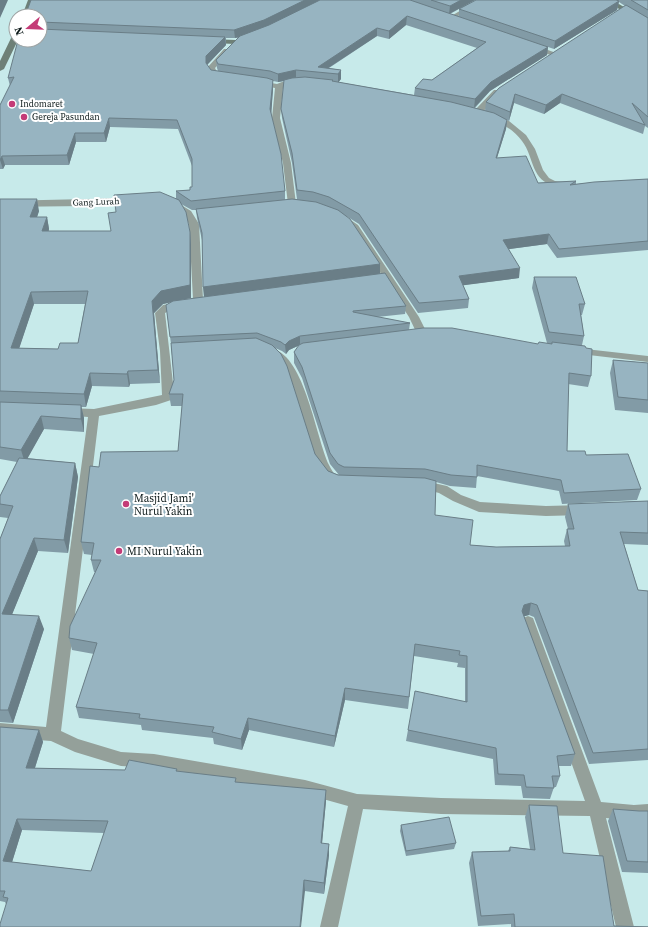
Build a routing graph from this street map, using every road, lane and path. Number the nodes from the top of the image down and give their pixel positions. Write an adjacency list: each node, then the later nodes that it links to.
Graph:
1 (483, 0): 3 (street)
2 (607, 0): 4 (street)
3 (451, 18)
4 (648, 24)
5 (257, 36): 7 (street)
6 (202, 40): 7 (street)
7 (236, 42): 12 (street)
8 (521, 43): 10 (street)
9 (10, 48): 11 (street)
10 (546, 60)
11 (0, 69)
12 (232, 79)
13 (252, 81): 15 (street)
14 (307, 83): 15 (street)
15 (279, 86): 23 (street)
16 (501, 90): 18 (street)
17 (468, 111): 18 (street)
18 (478, 112): 19 (street)
19 (578, 187)
20 (163, 200): 26 (street)
21 (140, 201): 22 (street, Gang Lurah)
22 (0, 204)
23 (304, 204)
24 (334, 213): 27 (street)
25 (211, 301): 26 (street)
26 (196, 303): 34 (street)
27 (443, 334)
28 (264, 348): 32 (street)
29 (569, 350): 31 (street)
30 (294, 353): 32 (street)
31 (648, 359)
32 (287, 363): 35 (street)
33 (55, 411): 34 (street)
34 (94, 413): 40 (street)
35 (342, 483)
36 (409, 484): 37 (street)
37 (596, 510)
38 (528, 622): 42 (street)
39 (0, 730): 40 (street)
40 (53, 734): 41 (street)
41 (357, 801): 42 (street); 44 (street)
42 (596, 809): 43 (street); 45 (street)
43 (648, 812)
44 (329, 927)
45 (625, 927)

